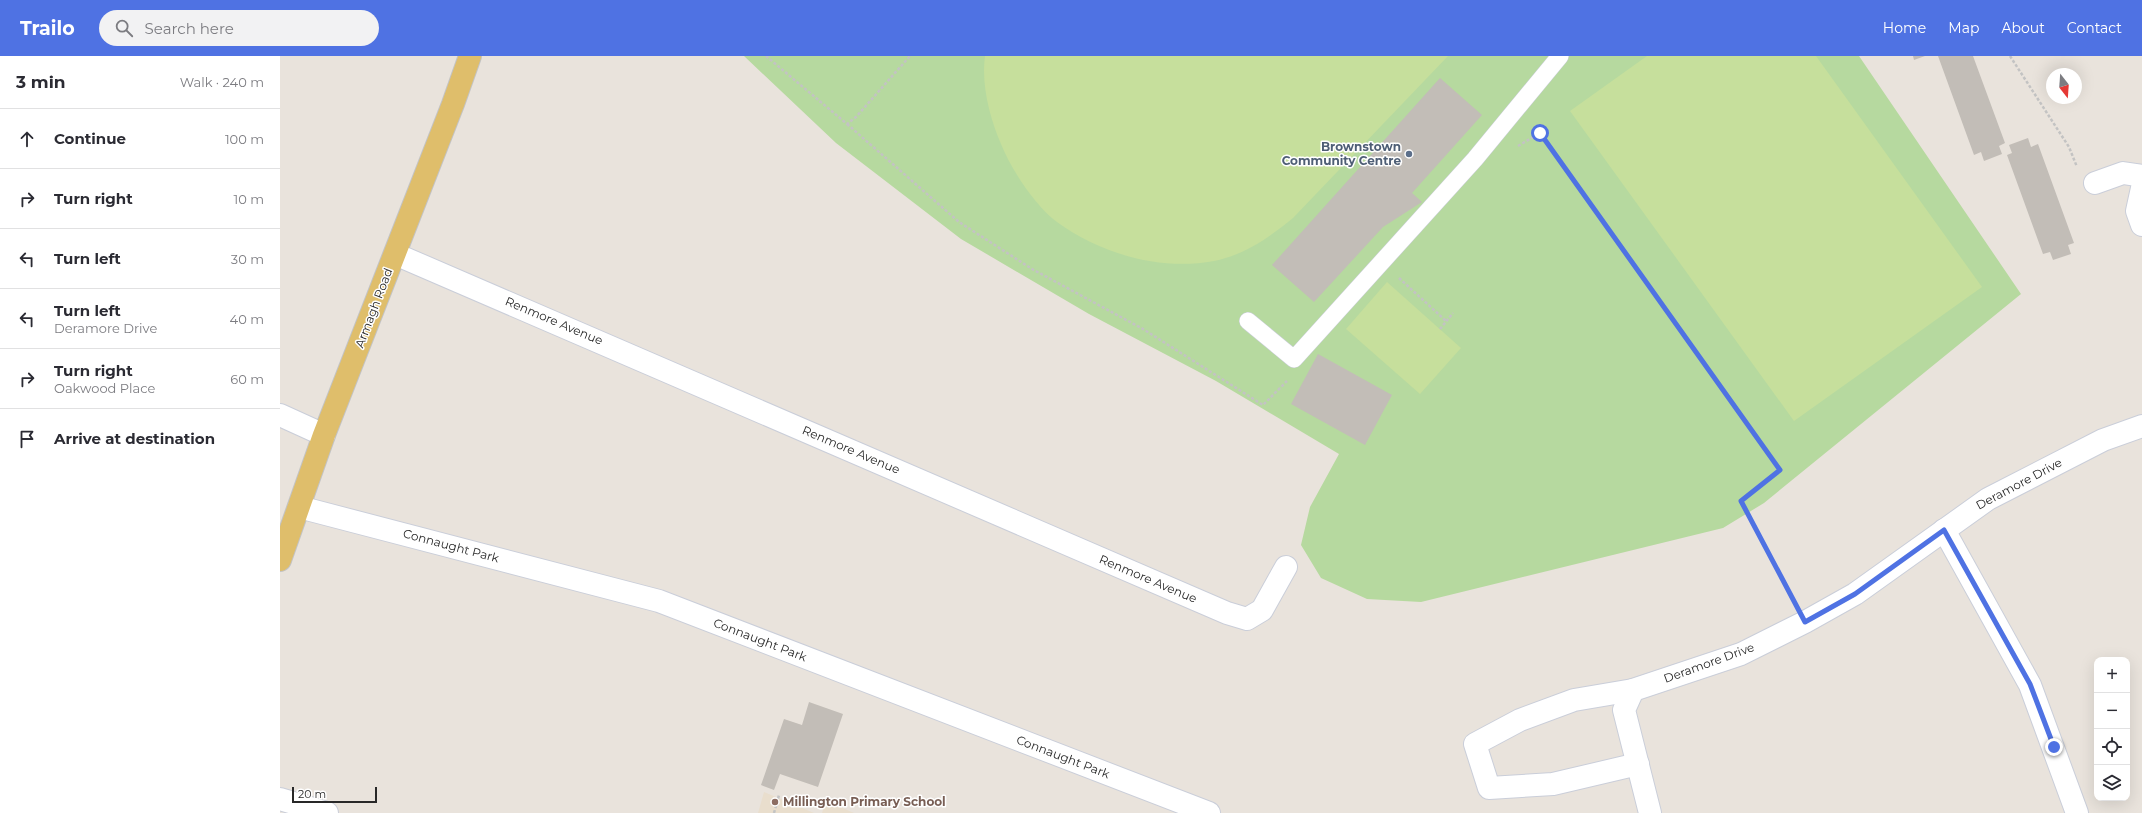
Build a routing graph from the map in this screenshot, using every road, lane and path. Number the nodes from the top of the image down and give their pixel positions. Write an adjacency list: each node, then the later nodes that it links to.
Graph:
1 (470, 56): 12 (main road, Armagh Road)
2 (766, 56): 6 (path)
3 (910, 56): 6 (path)
4 (1560, 56): 18 (lane)
5 (2010, 56): 9 (path)
6 (847, 124): 18 (path)
7 (1514, 148): 26 (path)
8 (2142, 176): 9 (street)
9 (2095, 183)
10 (2142, 188): 11 (street)
11 (2142, 225)
12 (395, 254): 21 (main road, Armagh Road); 25 (street, Renmore Avenue)
13 (1398, 277): 16 (path)
14 (1453, 313): 16 (path)
15 (1248, 321): 18 (lane)
16 (1446, 321): 17 (path)
17 (1440, 329)
18 (1294, 359)
19 (280, 415): 21 (street)
20 (2142, 426): 23 (street, Deramore Drive)
21 (324, 435): 22 (main road, Armagh Road)
22 (299, 507): 24 (main road, Armagh Road); 33 (street, Connaught Park)
23 (1944, 530): 26 (street, Deramore Drive); 35 (street)
24 (280, 560)
25 (1286, 567)
26 (1805, 622): 27 (street, Deramore Drive)
27 (1633, 690): 28 (street); 28 (street, Deramore Drive)
28 (1638, 764): 34 (street)
29 (779, 795): 32 (path)
30 (280, 799): 31 (street)
31 (327, 813)
32 (774, 813)
33 (1209, 813)
34 (1650, 813)
35 (2077, 813)

